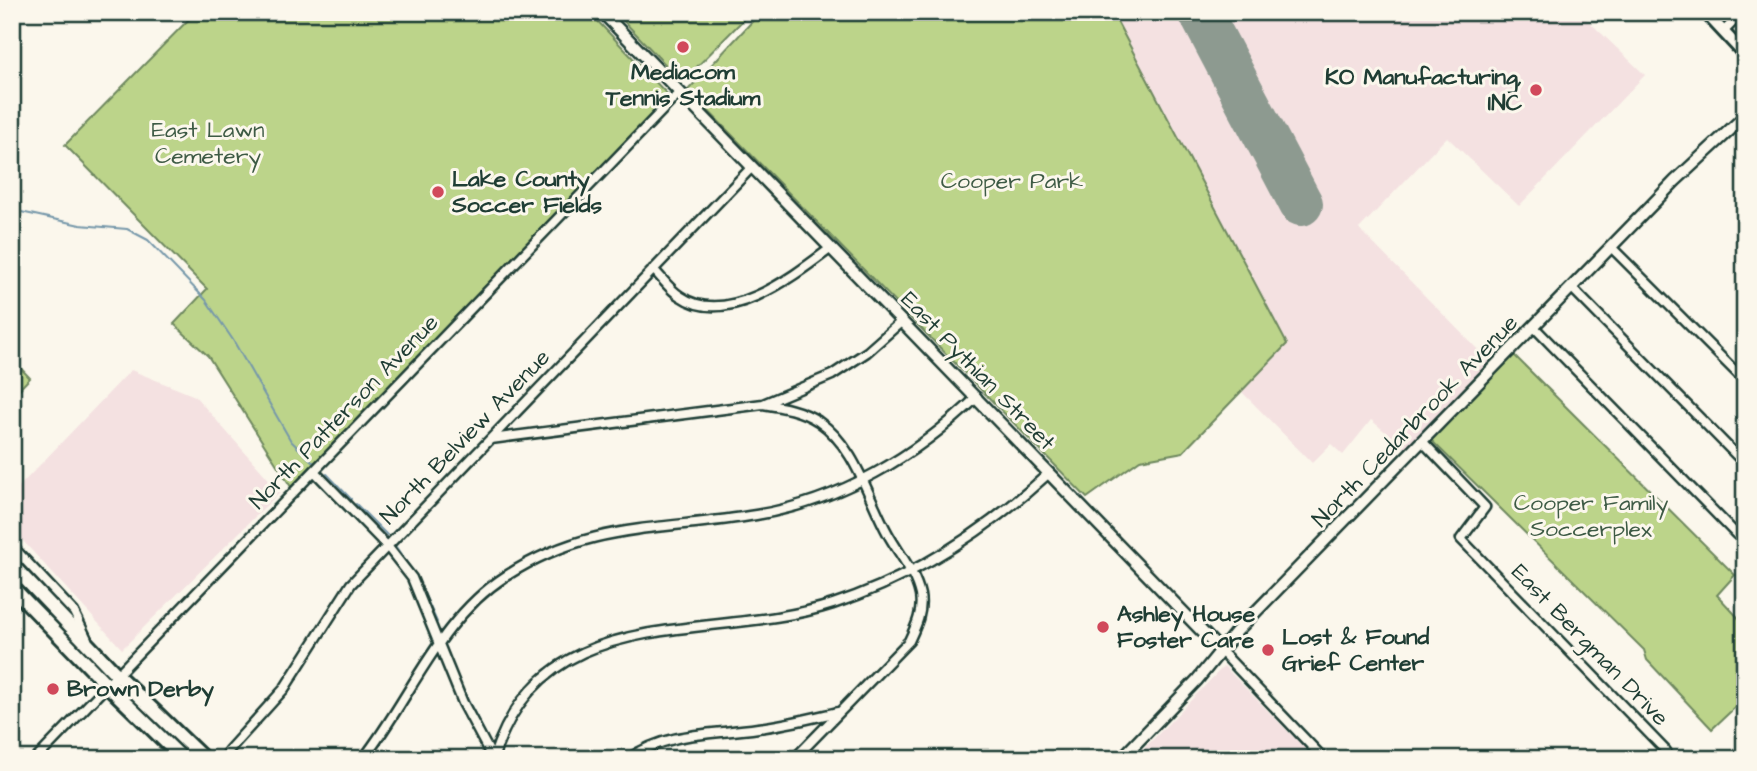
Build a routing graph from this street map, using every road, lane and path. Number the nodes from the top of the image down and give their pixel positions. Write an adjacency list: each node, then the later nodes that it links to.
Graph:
1 (602, 12): 6 (street, East Pythian Street)
2 (1705, 12): 4 (main road)
3 (1743, 12): 4 (street)
4 (1723, 32): 5 (main road)
5 (1745, 55)
6 (680, 92): 8 (street, East Pythian Street); 23 (street, North Patterson Avenue)
7 (1745, 117): 10 (street, North Cedarbrook Avenue)
8 (752, 167): 9 (street, East Pythian Street); 11 (street, North Belview Avenue)
9 (831, 247): 11 (street); 13 (street, East Pythian Street)
10 (1611, 247): 12 (street, North Cedarbrook Avenue); 15 (street)
11 (653, 270): 20 (street, North Belview Avenue)
12 (1572, 288): 14 (street, North Cedarbrook Avenue); 22 (street)
13 (902, 321): 16 (street); 17 (street, East Pythian Street)
14 (1534, 327): 21 (street, North Cedarbrook Avenue); 26 (street)
15 (1745, 381)
16 (788, 395): 18 (street); 19 (street)
17 (977, 397): 24 (street, East Pythian Street); 25 (street)
18 (763, 404): 19 (street); 20 (street)
19 (794, 409): 25 (street)
20 (491, 439): 28 (street, North Belview Avenue)
21 (1422, 441): 34 (street, North Cedarbrook Avenue); 41 (street, East Bergman Drive)
22 (1745, 464)
23 (314, 471): 28 (street); 35 (street, North Patterson Avenue)
24 (1049, 473): 30 (street); 34 (street, East Pythian Street)
25 (863, 479): 30 (street); 32 (street)
26 (1745, 526)
27 (12, 546): 33 (street)
28 (387, 546): 32 (street); 40 (street, North Belview Avenue)
29 (12, 565): 33 (main road)
30 (911, 572): 37 (street); 46 (street)
31 (12, 587): 36 (main road)
32 (440, 641): 45 (street); 46 (street)
33 (92, 648): 35 (main road)
34 (1221, 650): 49 (street, North Cedarbrook Avenue); 50 (street, East Pythian Street)
35 (117, 675): 36 (street, North Patterson Avenue); 44 (main road)
36 (107, 685): 42 (street, North Patterson Avenue); 43 (main road)
37 (839, 712): 38 (street); 39 (street)
38 (814, 717): 39 (street); 47 (street)
39 (822, 730): 48 (street)
40 (228, 751)
41 (1666, 751)
42 (36, 759)
43 (183, 759)
44 (204, 759)
45 (363, 759)
46 (493, 759)
47 (628, 759)
48 (794, 759)
49 (1121, 759)
50 (1324, 759)

